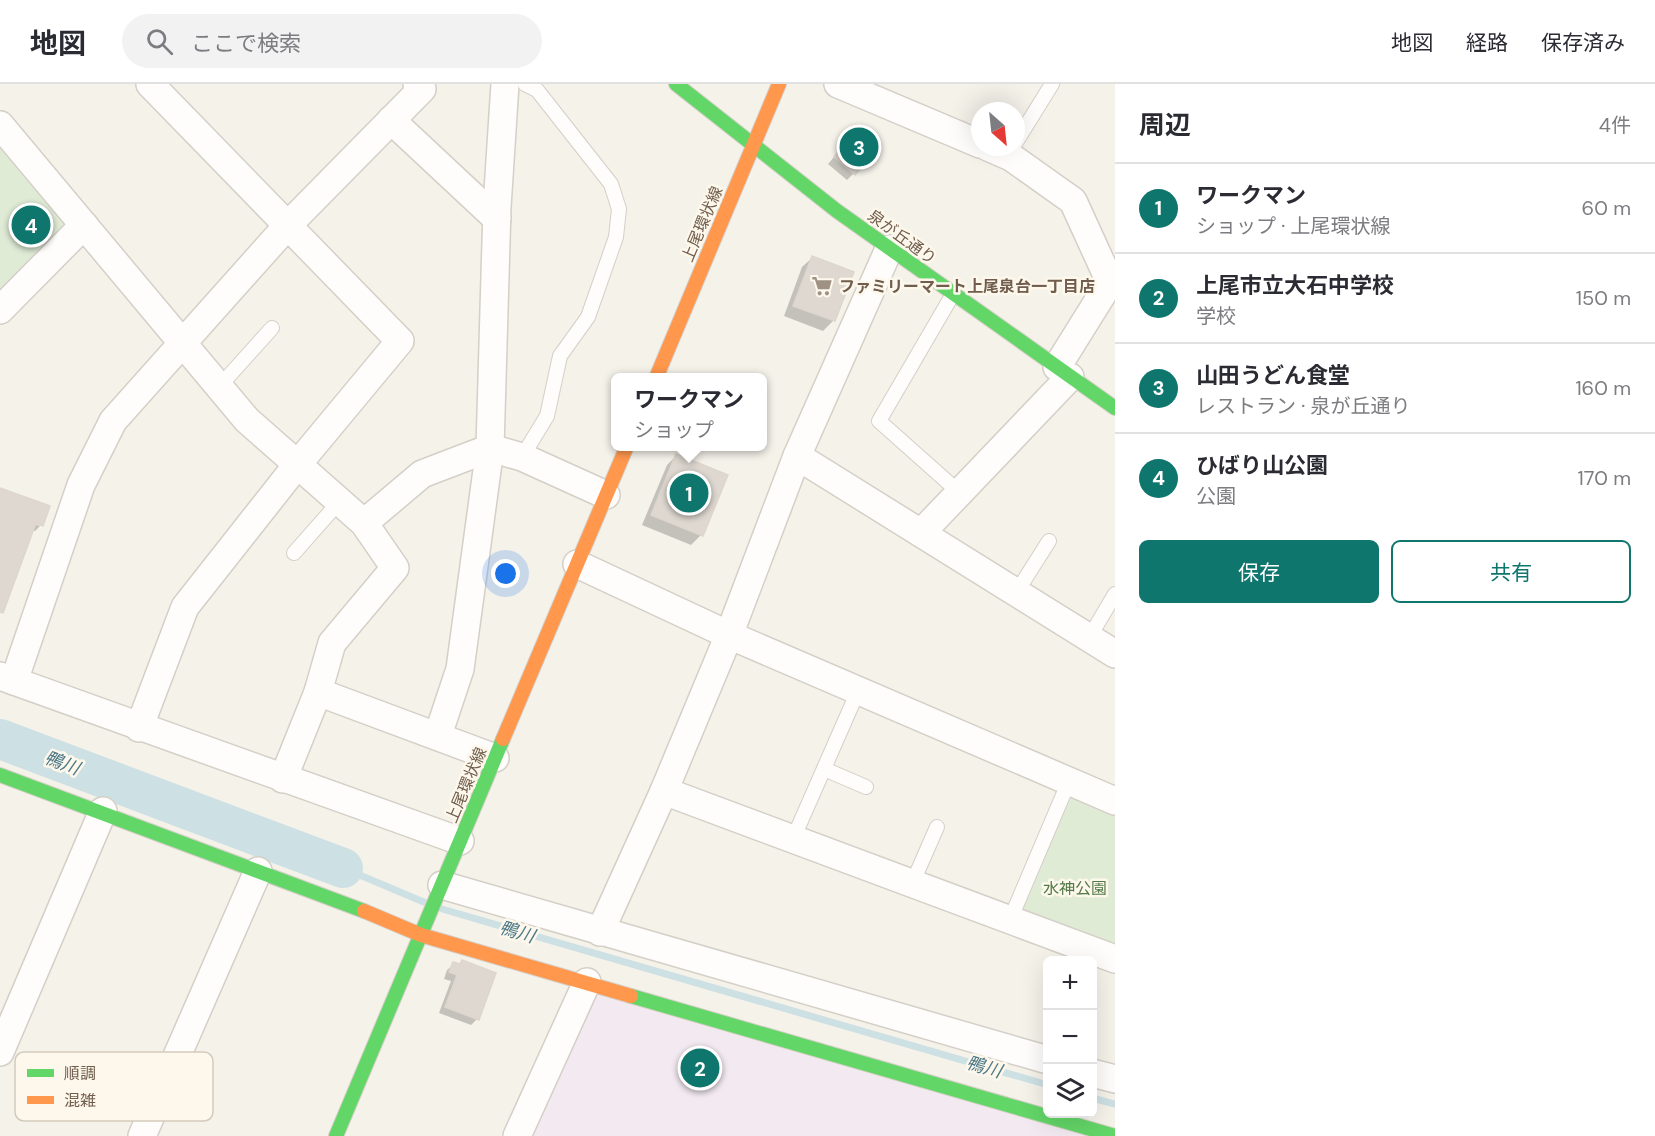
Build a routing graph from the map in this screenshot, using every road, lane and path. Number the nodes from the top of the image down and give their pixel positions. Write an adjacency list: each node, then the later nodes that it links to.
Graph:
1 (150, 84): 17 (street)
2 (417, 84): 9 (street)
3 (505, 84): 15 (street)
4 (525, 84): 30 (lane)
5 (676, 84): 13 (street, 泉が丘通り)
6 (779, 84): 13 (street, 上尾環状線)
7 (838, 84): 12 (street)
8 (1052, 84): 10 (lane)
9 (391, 120): 15 (street); 17 (street)
10 (1025, 122)
11 (0, 125): 16 (street)
12 (971, 140)
13 (752, 148): 18 (street, 泉が丘通り); 24 (street, 上尾環状線)
14 (1016, 156): 23 (street)
15 (497, 219): 27 (street)
16 (84, 225): 20 (street); 22 (street)
17 (288, 225): 22 (street); 31 (street)
18 (889, 249): 19 (street, 泉が丘通り); 29 (street)
19 (953, 294): 23 (street, 泉が丘通り); 32 (lane)
20 (0, 310)
21 (272, 328): 25 (lane)
22 (183, 344): 25 (street); 45 (street)
23 (1064, 372): 26 (street, 泉が丘通り); 32 (street)
24 (658, 373)
25 (219, 387): 31 (street)
26 (1115, 408)
27 (490, 448): 30 (street); 35 (street); 49 (street)
28 (625, 451): 33 (street, 上尾環状線)
29 (797, 456): 36 (street); 42 (street)
30 (522, 457): 33 (street)
31 (297, 465): 34 (street); 48 (street)
32 (960, 492): 36 (street)
33 (606, 495): 39 (street, 上尾環状線)
34 (339, 502): 35 (street); 38 (lane)
35 (364, 523): 47 (street)
36 (921, 533): 40 (street)
37 (1049, 541): 40 (lane)
38 (294, 553)
39 (577, 564): 42 (street); 50 (street, 上尾環状線)
40 (1016, 593): 43 (street)
41 (1115, 594): 43 (lane)
42 (729, 635): 46 (street); 56 (street)
43 (1089, 638): 44 (street)
44 (1115, 654)
45 (7, 679): 48 (street)
46 (858, 691): 51 (lane); 54 (street)
47 (318, 692): 49 (street); 53 (street)
48 (139, 728): 53 (street)
49 (438, 735): 50 (street)
50 (495, 758): 61 (street, 上尾環状線)
51 (824, 769): 55 (lane); 60 (lane)
52 (0, 775): 58 (street)
53 (283, 779): 61 (street)
54 (1069, 781): 57 (street); 65 (lane)
55 (866, 787)
56 (664, 791): 60 (street); 66 (street)
57 (1115, 801)
58 (104, 811): 62 (street); 70 (street)
59 (937, 827): 63 (lane)
60 (793, 839): 63 (street)
61 (460, 841): 64 (street, 上尾環状線)
62 (258, 871): 67 (street); 71 (street)
63 (912, 884): 65 (street)
64 (442, 885): 66 (street); 67 (street, 上尾環状線)
65 (1010, 920): 68 (street)
66 (600, 932): 72 (street)
67 (421, 935): 69 (street); 77 (street, 上尾環状線)
68 (1115, 959)
69 (587, 982): 78 (street); 79 (street)
70 (0, 1052)
71 (179, 1052)
72 (1043, 1059)
73 (1097, 1074): 74 (street)
74 (1115, 1079)
75 (149, 1121): 76 (street)
76 (142, 1136)
77 (336, 1136)
78 (516, 1136)
79 (1115, 1136)

